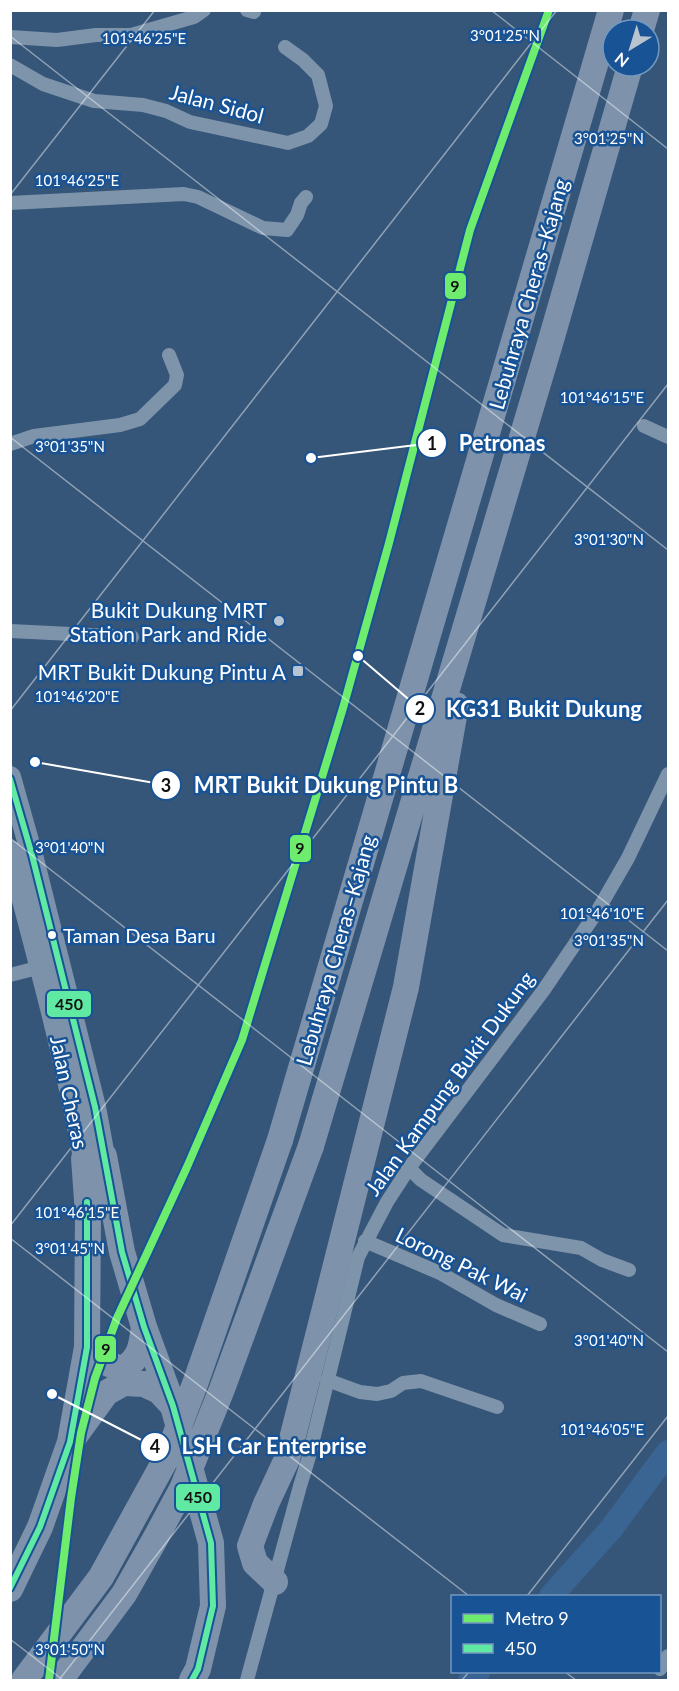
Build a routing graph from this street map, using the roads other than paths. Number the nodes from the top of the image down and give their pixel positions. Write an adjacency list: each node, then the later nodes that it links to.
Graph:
1 (204, 10): 3 (street)
2 (611, 10): 34 (highway, Lebuhraya Cheras–Kajang, bridge)
3 (10, 37)
4 (285, 47): 5 (street, Jalan Sidol)
5 (10, 65)
6 (627, 78): 13 (highway, Lebuhraya Cheras–Kajang)
7 (306, 197): 8 (street)
8 (10, 203)
9 (169, 355): 12 (street)
10 (644, 426): 11 (street)
11 (669, 437)
12 (10, 444)
13 (476, 586): 32 (highway); 35 (highway, Lebuhraya Cheras–Kajang, bridge)
14 (10, 631): 15 (street)
15 (132, 637)
16 (669, 774): 22 (street, Jalan Kampung Bukit Dukung)
17 (10, 777): 21 (main road, Jalan Cheras)
18 (10, 851): 19 (main road, Jalan Cheras)
19 (41, 967): 20 (street); 21 (main road, Jalan Cheras)
20 (10, 975)
21 (94, 1157): 26 (highway); 27 (highway)
22 (409, 1168): 23 (street, Jalan Kampung Bukit Dukung); 24 (street)
23 (365, 1241): 25 (street, Lorong Pak Wai); 28 (street, Jalan Kampung Bukit Dukung)
24 (628, 1270)
25 (540, 1324)
26 (144, 1327): 27 (highway); 29 (highway)
27 (87, 1347): 31 (highway)
28 (327, 1380): 30 (street); 32 (street, Jalan Kampung Bukit Dukung)
29 (173, 1406): 31 (highway); 36 (highway)
30 (497, 1407)
31 (70, 1442): 33 (highway)
32 (275, 1581): 37 (street, Jalan Kampung Bukit Dukung)
33 (10, 1589)
34 (24, 1680)
35 (60, 1680)
36 (192, 1680)
37 (247, 1680)

